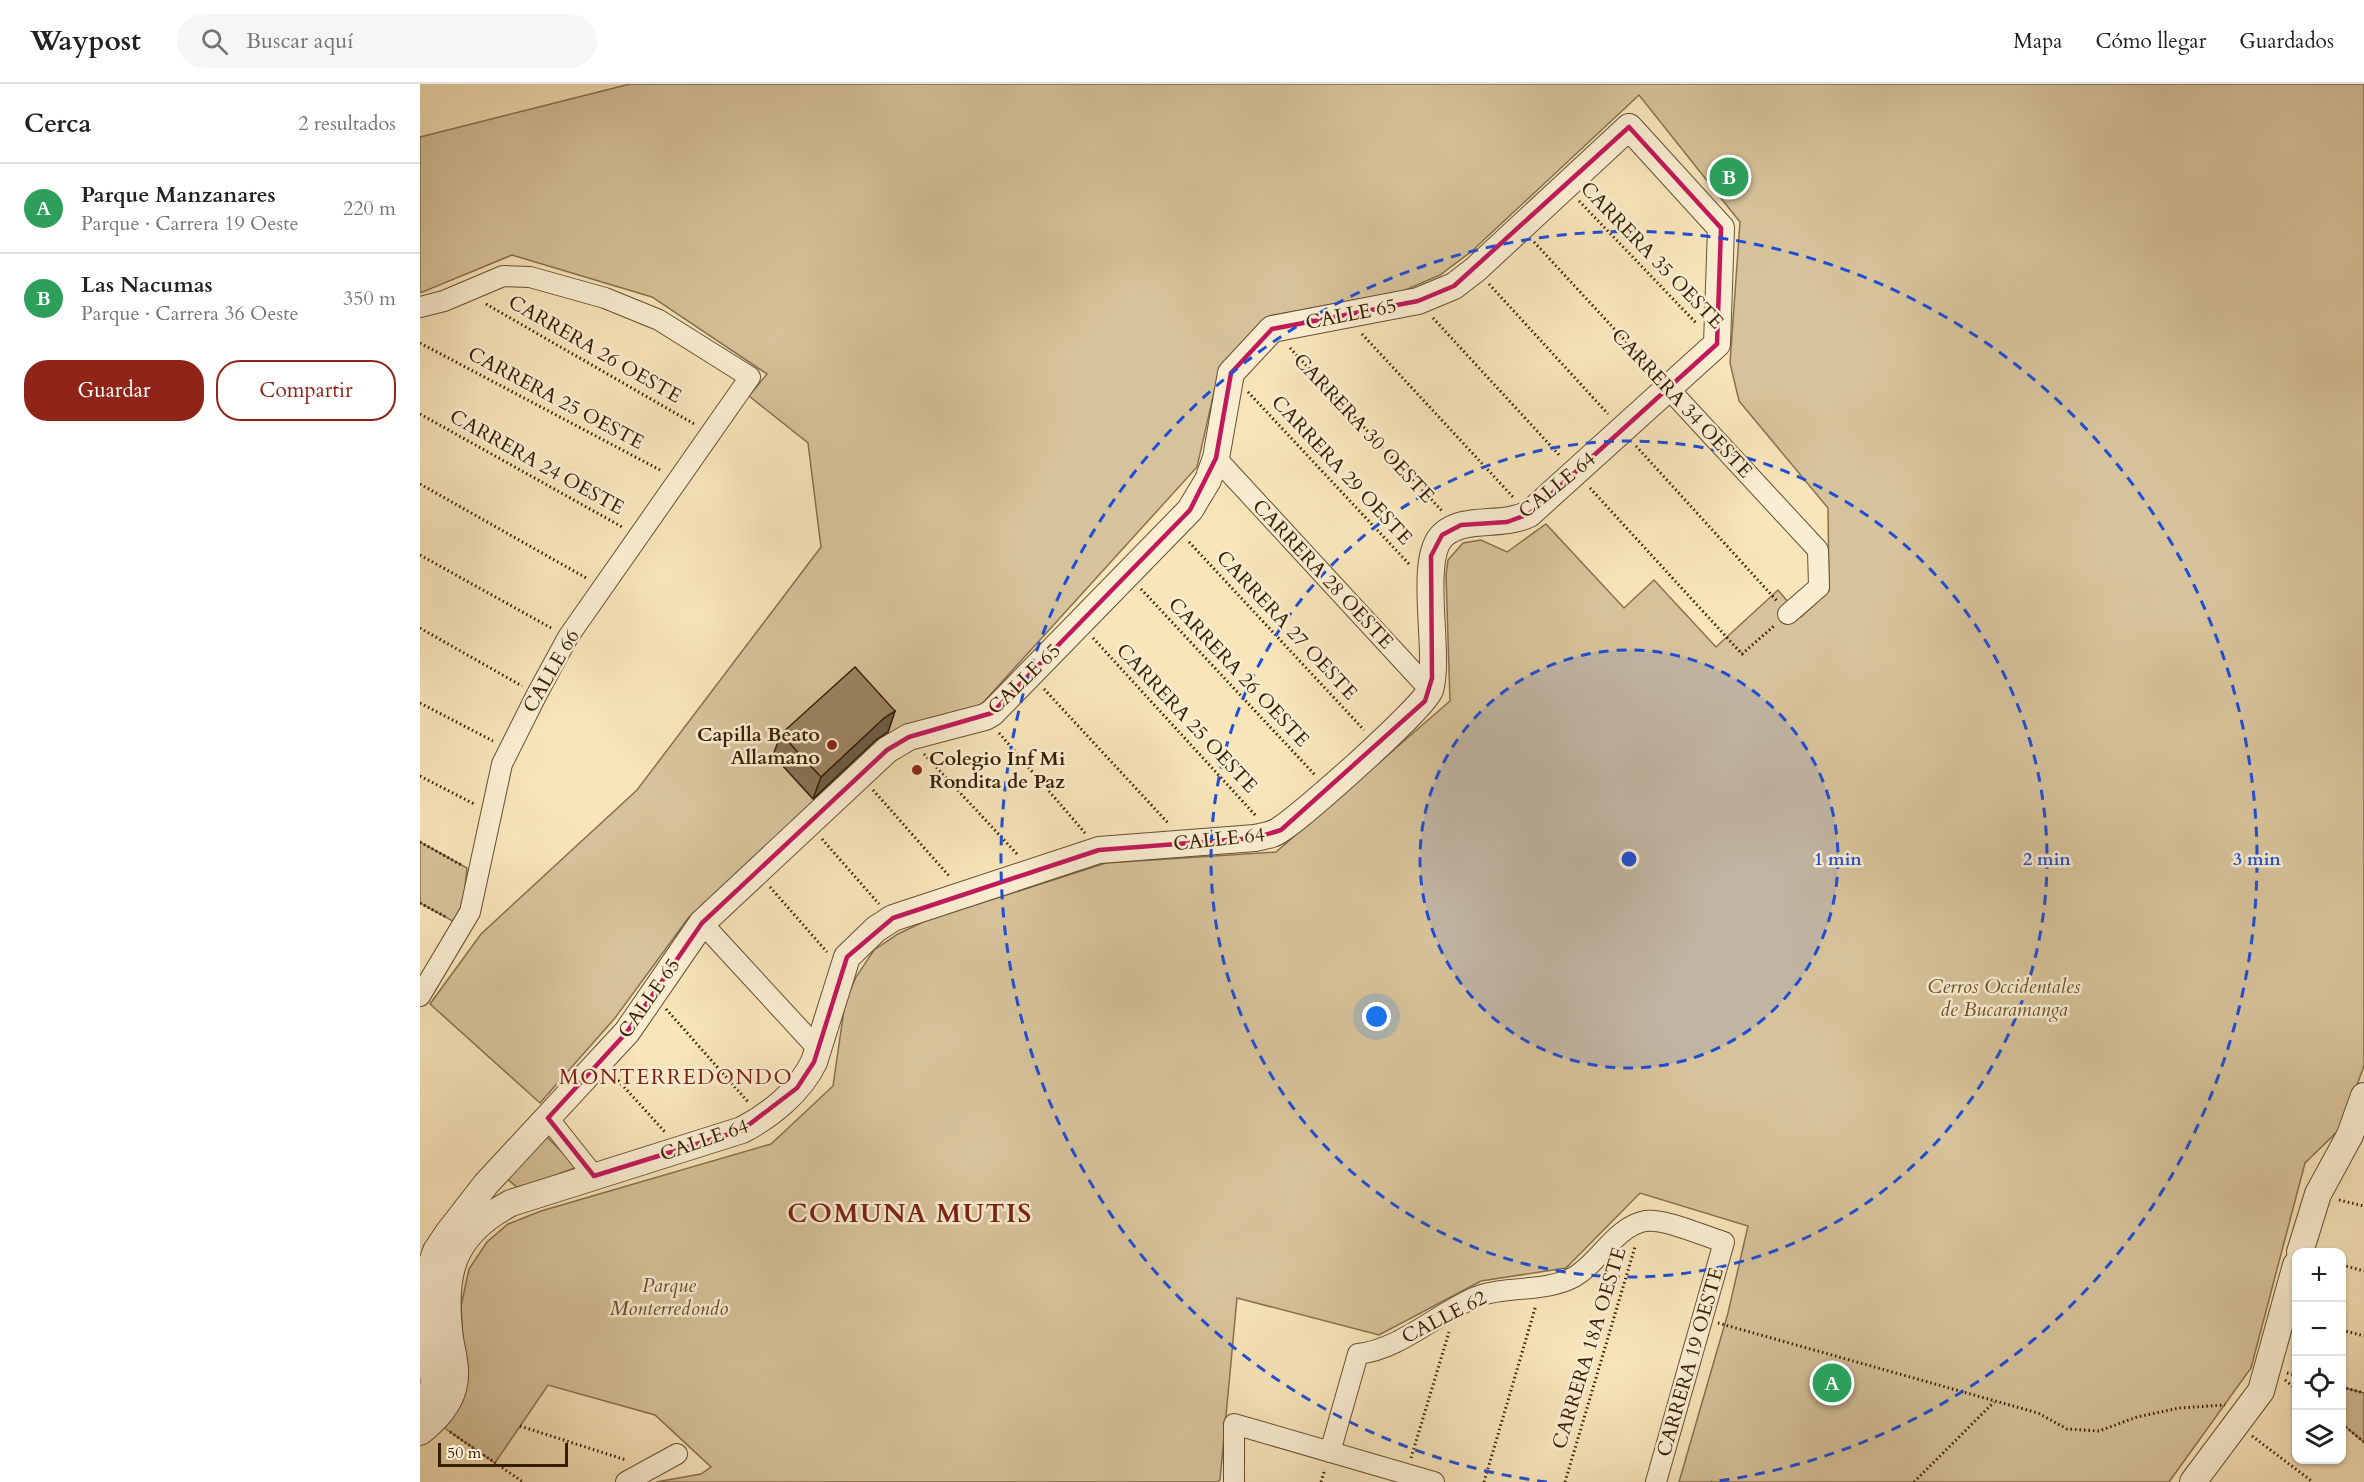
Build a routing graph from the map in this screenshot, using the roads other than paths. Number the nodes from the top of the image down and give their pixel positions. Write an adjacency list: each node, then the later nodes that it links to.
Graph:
1 (420, 308): 8 (street, CALLE 66)
2 (1717, 344): 3 (street, CALLE 64); 4 (street, CALLE 65)
3 (1668, 388): 5 (street, CARRERA 34 OESTE); 6 (street, CALLE 64)
4 (1216, 458): 6 (street, CARRERA 28 OESTE); 7 (street, CALLE 65)
5 (1788, 614)
6 (1430, 690): 9 (street, CALLE 64)
7 (702, 923): 9 (street); 11 (street, CALLE 65)
8 (420, 996)
9 (818, 1049): 13 (street, CALLE 64)
10 (2364, 1096): 12 (street)
11 (548, 1118): 13 (street); 14 (street, CALLE 65)
12 (2358, 1130): 17 (street)
13 (594, 1176): 15 (street, CALLE 64)
14 (486, 1184): 15 (street); 19 (street, CALLE 65)
15 (511, 1203): 19 (street, CALLE 65)
16 (1642, 1222): 21 (street, CALLE 62); 26 (street, CARRERA 19 OESTE)
17 (2301, 1248)
18 (2292, 1280): 27 (street)
19 (430, 1345): 20 (street, CALLE 65)
20 (424, 1410)
21 (1330, 1452): 24 (street); 25 (street)
22 (677, 1454): 23 (street)
23 (626, 1482)
24 (1234, 1482)
25 (1434, 1482)
26 (1656, 1482)
27 (2193, 1482)

